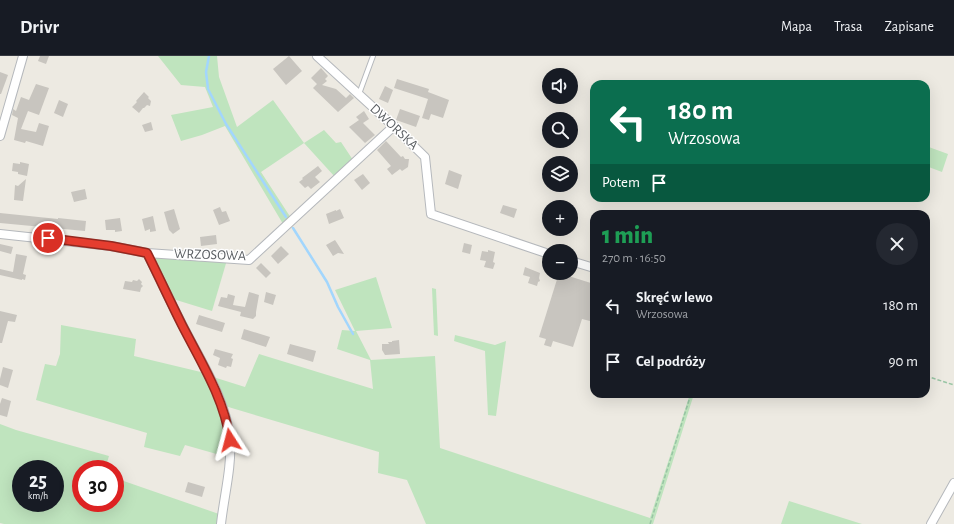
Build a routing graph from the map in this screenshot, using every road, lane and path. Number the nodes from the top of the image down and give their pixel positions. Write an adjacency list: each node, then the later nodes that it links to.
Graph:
1 (23, 56): 6 (street)
2 (317, 56): 4 (street, DWORSKA)
3 (373, 56): 4 (lane)
4 (359, 94): 5 (street, DWORSKA)
5 (394, 126): 8 (street, DWORSKA); 9 (street, WRZOSOWA)
6 (0, 136)
7 (0, 234): 9 (street, WRZOSOWA)
8 (542, 252)
9 (147, 253): 16 (street)
10 (578, 263): 11 (street)
11 (590, 267)
12 (930, 377): 13 (path)
13 (954, 385)
14 (690, 398): 17 (path)
15 (954, 483): 18 (street)
16 (221, 524)
17 (650, 524)
18 (931, 524)

